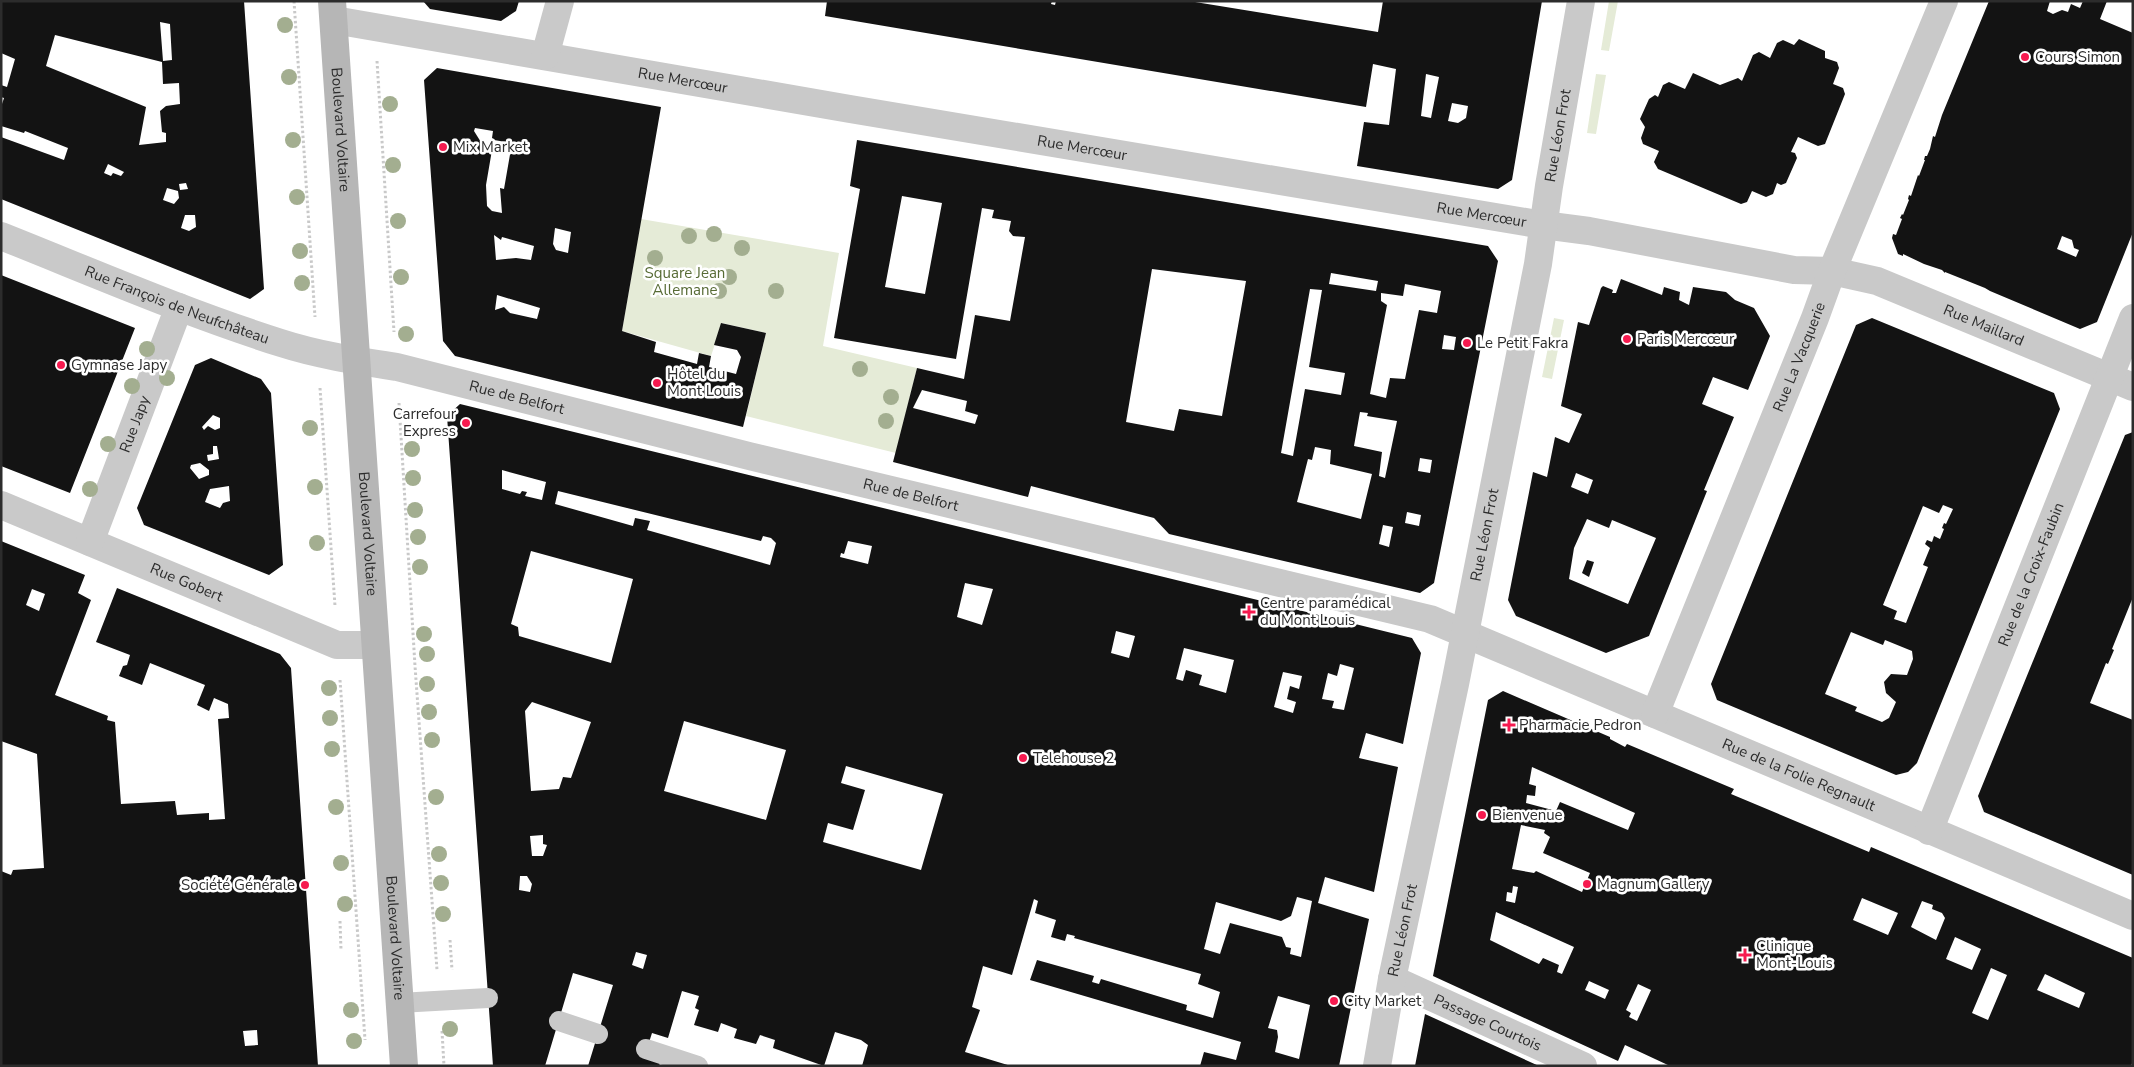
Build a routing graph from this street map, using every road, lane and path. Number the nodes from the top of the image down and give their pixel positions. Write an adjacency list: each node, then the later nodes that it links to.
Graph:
1 (294, 1): 11 (path)
2 (560, 1): 7 (street)
3 (1581, 1): 8 (street, Rue Léon Frot)
4 (1944, 1): 10 (street, Rue La Vacquerie)
5 (333, 11): 6 (street, Rue Mercœur); 15 (main road, Boulevard Voltaire)
6 (374, 27): 7 (street, Rue Mercœur); 14 (path)
7 (545, 56): 8 (street, Rue Mercœur)
8 (1543, 225): 10 (street, Rue Mercœur); 21 (street, Rue Léon Frot)
9 (1, 236): 12 (street, Rue François de Neufchâteau)
10 (1832, 272): 16 (street, Rue Maillard); 24 (street, Rue La Vacquerie)
11 (314, 293)
12 (179, 306): 15 (street, Rue François de Neufchâteau); 20 (street, Rue Japy)
13 (2133, 318): 16 (street, Rue de la Croix-Faubin)
14 (394, 320)
15 (356, 360): 21 (street, Rue de Belfort); 23 (main road, Boulevard Voltaire)
16 (2121, 382): 25 (street, Rue de la Croix-Faubin)
17 (399, 407): 33 (path)
18 (321, 410): 22 (path)
19 (1, 505): 20 (street, Rue Gobert)
20 (90, 542): 22 (street, Rue Gobert)
21 (1464, 635): 24 (street, Rue de la Folie Regnault); 31 (street, Rue Léon Frot)
22 (337, 645): 23 (street, Rue Gobert); 37 (path)
23 (374, 645): 34 (main road, Boulevard Voltaire)
24 (1656, 714): 25 (street, Rue de la Folie Regnault)
25 (1930, 831): 26 (street, Rue de la Folie Regnault)
26 (2133, 916)
27 (340, 921): 29 (path)
28 (450, 940): 30 (path)
29 (341, 950)
30 (452, 970)
31 (1392, 979): 42 (street, Rue Léon Frot); 43 (street, Passage Courtois)
32 (488, 998): 33 (lane)
33 (439, 1001): 34 (lane); 40 (path)
34 (399, 1003): 39 (main road, Boulevard Voltaire)
35 (558, 1021): 36 (lane)
36 (598, 1034)
37 (366, 1046)
38 (646, 1049): 41 (lane)
39 (404, 1066)
40 (444, 1066)
41 (698, 1066)
42 (1377, 1066)
43 (1583, 1066)

